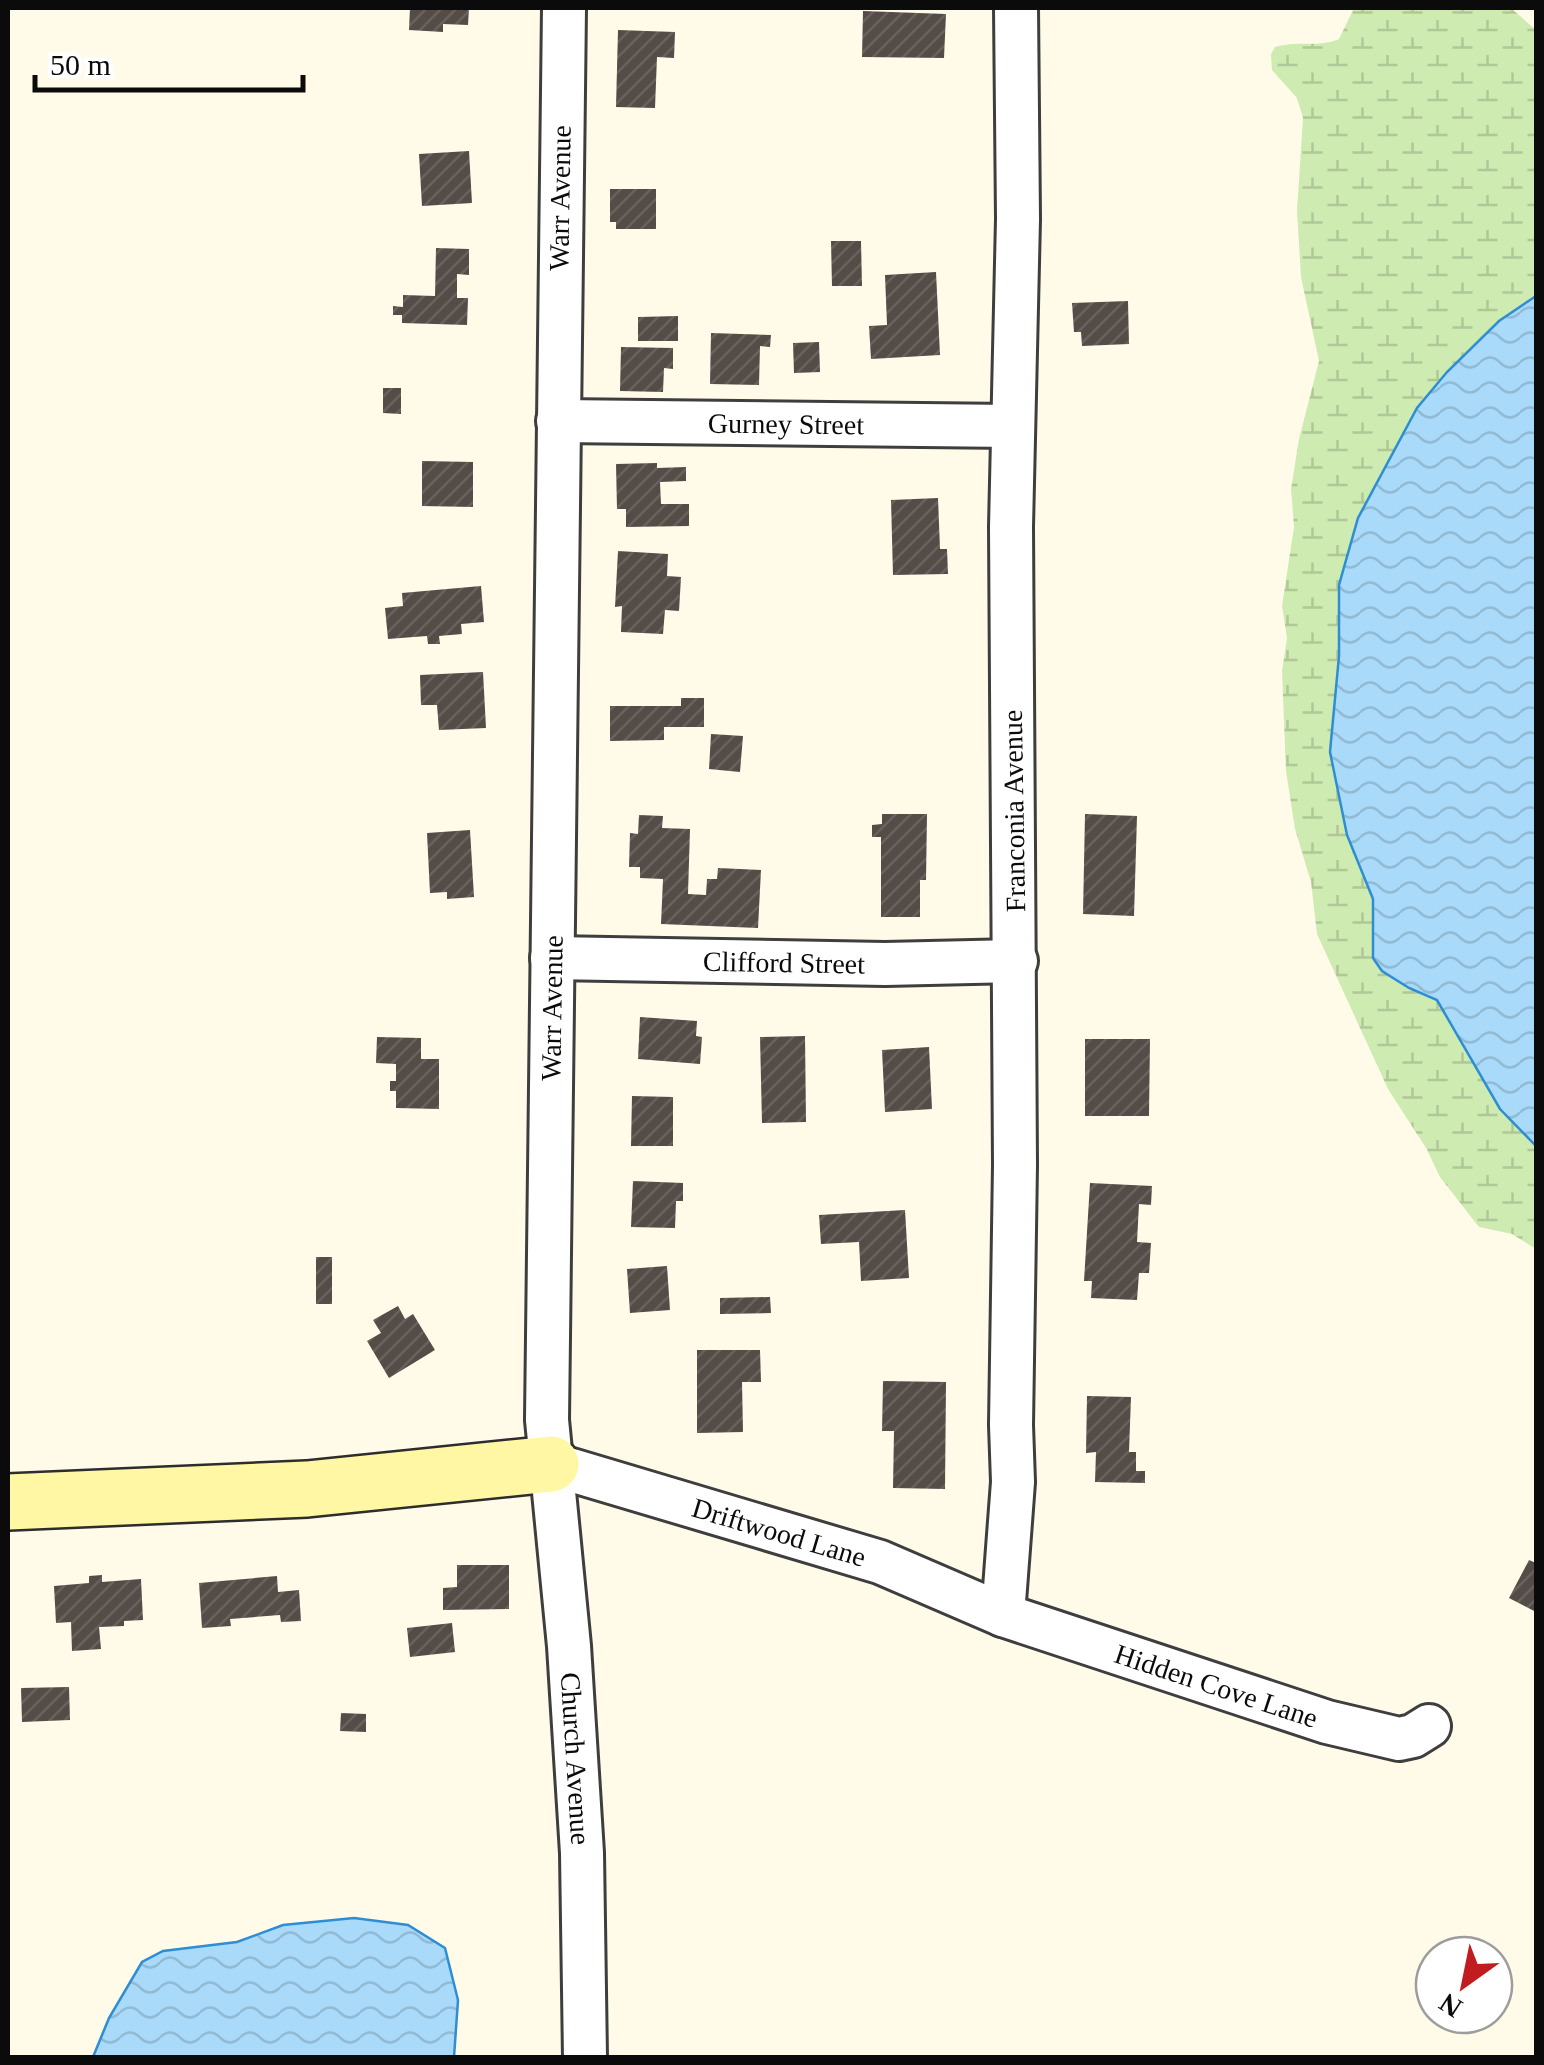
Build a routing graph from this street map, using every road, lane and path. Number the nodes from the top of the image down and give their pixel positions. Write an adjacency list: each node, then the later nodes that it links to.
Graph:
1 (564, 8): 3 (street, Warr Avenue)
2 (1016, 8): 4 (street, Franconia Avenue)
3 (558, 422): 4 (street, Gurney Street); 5 (street, Warr Avenue)
4 (1013, 426): 6 (street, Franconia Avenue)
5 (552, 958): 6 (street, Clifford Street); 7 (street, Warr Avenue)
6 (1016, 962): 9 (street, Franconia Avenue)
7 (551, 1464): 8 (street); 9 (street, Driftwood Lane); 11 (street, Church Avenue)
8 (8, 1502)
9 (1003, 1615): 10 (street, Hidden Cove Lane)
10 (1429, 1726)
11 (584, 2058)

